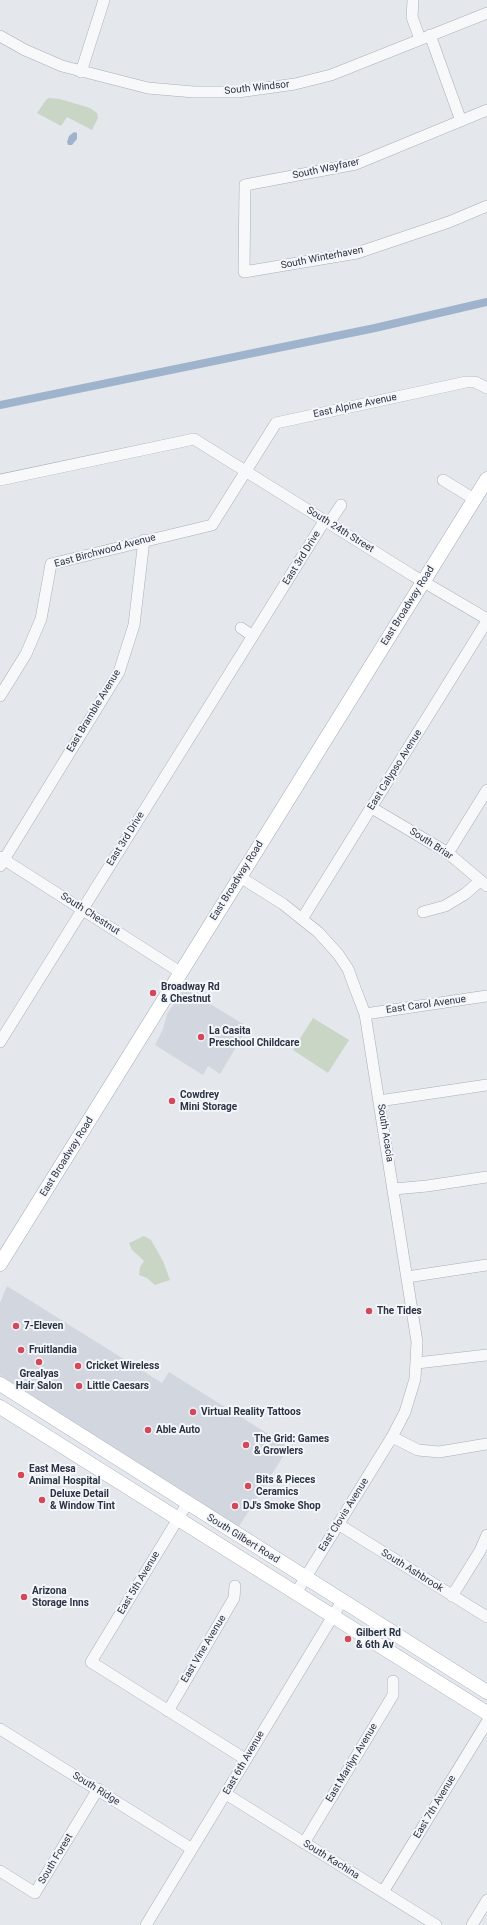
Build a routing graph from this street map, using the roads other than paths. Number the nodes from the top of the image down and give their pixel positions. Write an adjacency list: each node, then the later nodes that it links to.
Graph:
1 (104, 0): 6 (street)
2 (413, 0): 5 (street)
3 (487, 13): 5 (street, South Windsor)
4 (0, 36): 6 (street, South Windsor)
5 (425, 37): 6 (street, South Windsor); 8 (street)
6 (81, 72)
7 (487, 110): 8 (street, South Wayfarer)
8 (461, 121): 10 (street, South Wayfarer)
9 (487, 206): 10 (street, South Winterhaven)
10 (245, 226)
11 (487, 388): 12 (street, East Alpine Avenue)
12 (247, 471): 14 (street, South 24th Street); 18 (street, South 24th Street); 19 (street, East Birchwood Avenue)
13 (487, 479): 16 (main road, East Broadway Road)
14 (0, 480)
15 (444, 480): 16 (street)
16 (474, 499): 20 (main road, East Broadway Road)
17 (341, 505): 18 (street, East 3rd Drive)
18 (327, 522): 20 (street, South 24th Street); 23 (street, East 3rd Drive)
19 (144, 540): 24 (street, East Birchwood Avenue); 28 (street, East Bramble Avenue)
20 (424, 582): 21 (street, South 24th Street); 29 (main road, East Broadway Road)
21 (487, 620): 26 (street, East Calypso Avenue)
22 (241, 628): 23 (street)
23 (252, 636): 31 (street, East 3rd Drive)
24 (0, 696)
25 (487, 790): 27 (street)
26 (372, 808): 27 (street, South Briar); 33 (street, East Calypso Avenue)
27 (448, 853): 30 (street, South Briar)
28 (1, 860): 31 (street, South Chestnut)
29 (240, 877): 33 (street, South Acacia); 34 (main road, East Broadway Road)
30 (484, 883): 32 (street)
31 (82, 909): 34 (street, South Chestnut); 37 (street, East 3rd Drive)
32 (423, 912)
33 (302, 919): 36 (street, South Acacia)
34 (180, 972): 42 (main road, East Broadway Road)
35 (487, 996): 36 (street, East Carol Avenue)
36 (365, 1014): 39 (street, South Acacia)
37 (0, 1042)
38 (487, 1085): 39 (street)
39 (380, 1101): 41 (street, South Acacia)
40 (487, 1177): 41 (street)
41 (394, 1189): 44 (street, South Acacia)
42 (0, 1264)
43 (487, 1265): 44 (street)
44 (407, 1277): 46 (street, South Acacia)
45 (487, 1355): 46 (street)
46 (417, 1363): 49 (street, South Acacia)
47 (0, 1384): 52 (main road, South Gilbert Road)
48 (0, 1407): 50 (main road, South Gilbert Road)
49 (392, 1437): 51 (street); 57 (street, East Clovis Avenue)
50 (50, 1438): 52 (main road); 53 (main road, South Gilbert Road)
51 (487, 1444)
52 (111, 1454): 54 (main road, South Gilbert Road)
53 (121, 1481): 54 (main road); 56 (main road, South Gilbert Road)
54 (161, 1486): 55 (main road, South Gilbert Road)
55 (187, 1504): 56 (street, East 5th Avenue); 59 (main road, South Gilbert Road)
56 (179, 1518): 61 (main road, South Gilbert Road); 68 (street, East 5th Avenue)
57 (338, 1524): 59 (street, East Clovis Avenue); 62 (street, South Ashbrook)
58 (487, 1535): 62 (street)
59 (305, 1578): 61 (street, East Clovis Avenue); 63 (main road, South Gilbert Road)
60 (235, 1586): 68 (street, East Vine Avenue)
61 (296, 1593): 64 (main road, South Gilbert Road)
62 (452, 1596): 65 (street, South Ashbrook)
63 (342, 1601): 64 (street, East 6th Avenue); 67 (main road, South Gilbert Road)
64 (333, 1616): 69 (main road, South Gilbert Road); 72 (street, East 6th Avenue)
65 (487, 1617)
66 (394, 1681): 75 (street, East Marilyn Avenue)
67 (487, 1692)
68 (168, 1711): 72 (street)
69 (487, 1713)
70 (487, 1722): 78 (street, East 7th Avenue)
71 (0, 1729): 73 (street, South Ridge)
72 (245, 1759): 74 (street, East 6th Avenue)
73 (98, 1789): 76 (street, South Ridge); 77 (street, South Forest)
74 (226, 1794): 75 (street, South Kachina); 76 (street, East 6th Avenue)
75 (304, 1843): 78 (street, South Kachina)
76 (192, 1849): 80 (street, East 6th Avenue)
77 (0, 1871)
78 (383, 1892): 81 (street, South Kachina)
79 (487, 1900): 82 (street)
80 (146, 1925)
81 (436, 1925)
82 (472, 1925)

